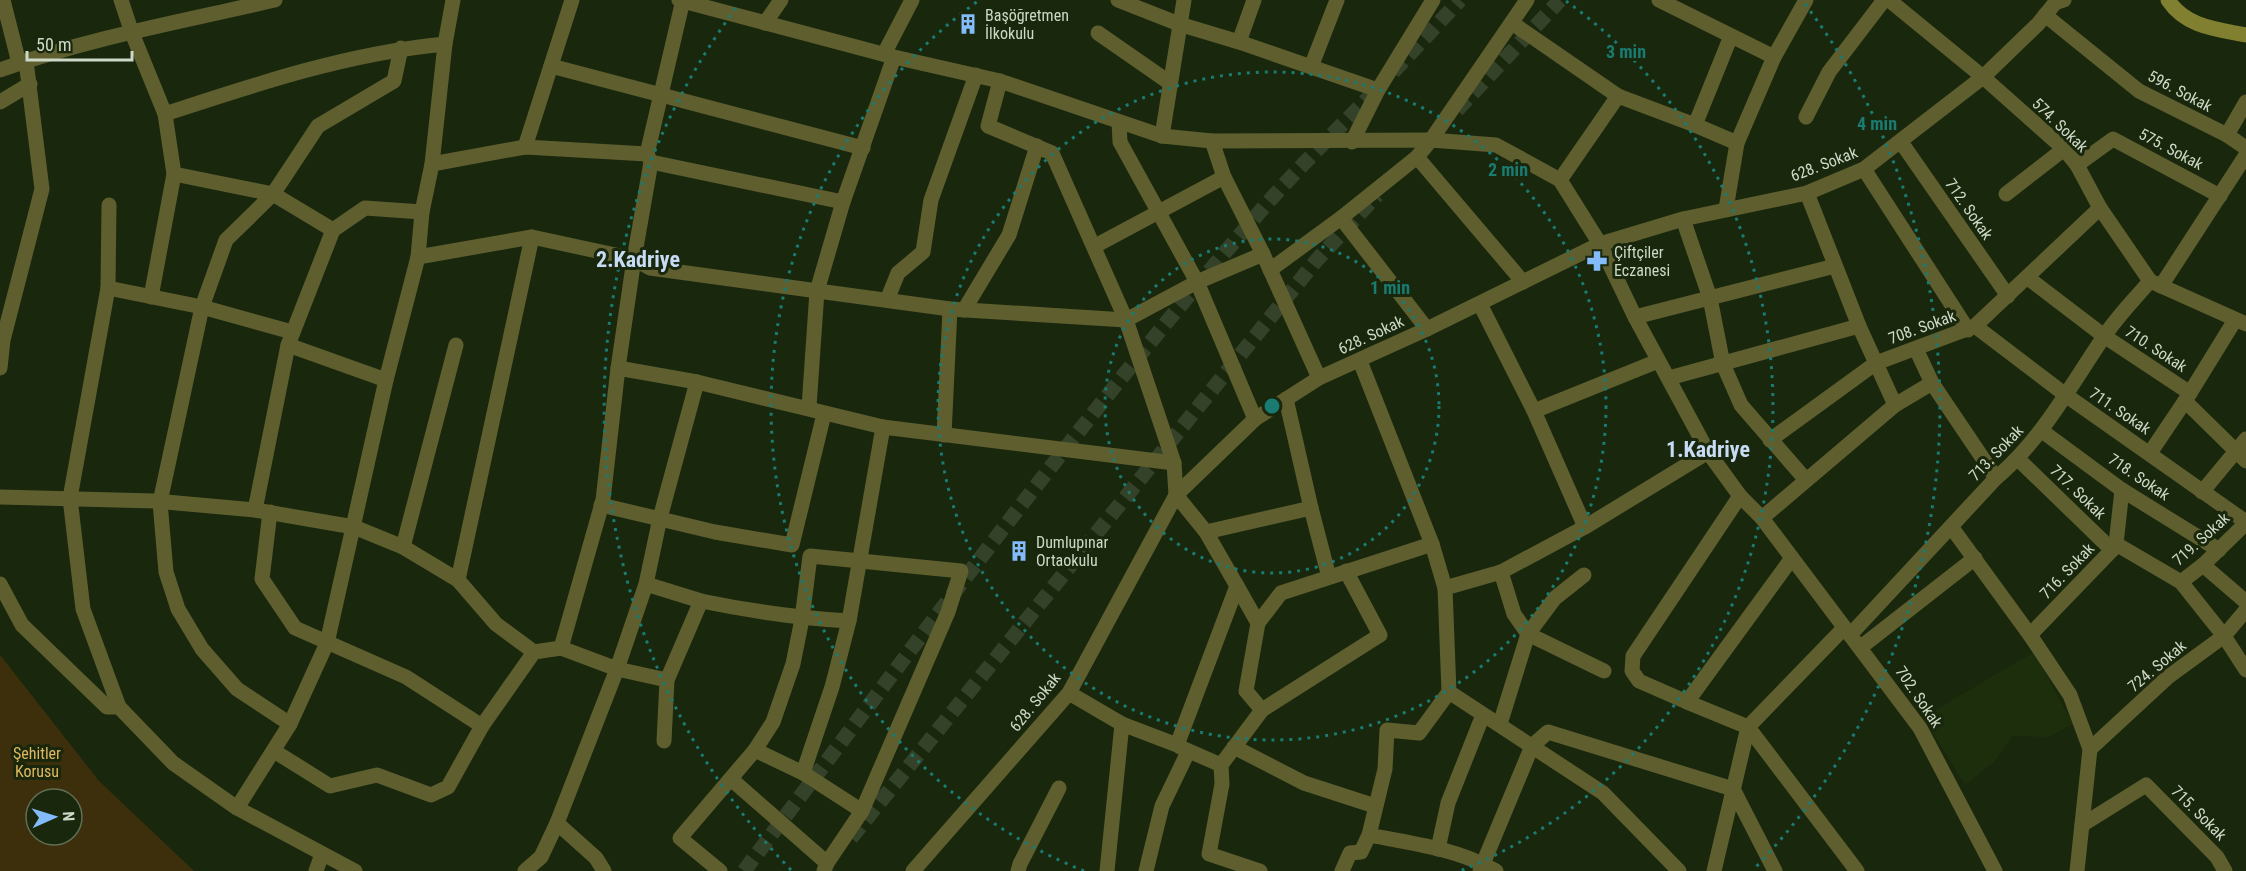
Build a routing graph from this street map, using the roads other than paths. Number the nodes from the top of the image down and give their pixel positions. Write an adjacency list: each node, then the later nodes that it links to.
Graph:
1 (3, 0): 33 (street)
2 (121, 0): 24 (street)
3 (275, 0): 24 (street)
4 (453, 0): 29 (street)
5 (572, 0): 34 (street)
6 (681, 0): 22 (street); 43 (street)
7 (781, 0): 22 (street)
8 (912, 0): 31 (street)
9 (1118, 0): 23 (street)
10 (1184, 0): 23 (street)
11 (1254, 0): 28 (street)
12 (1337, 0): 35 (street)
13 (1433, 0): 42 (street)
14 (1659, 0): 27 (street)
15 (1806, 0): 32 (street)
16 (1884, 0): 48 (street)
17 (1889, 0): 38 (street, 574. Sokak)
18 (2168, 0): 26 (main road)
19 (1524, 1): 21 (street)
20 (2054, 5): 38 (street, 628. Sokak); 51 (street, 596. Sokak)
21 (1512, 23): 44 (street); 53 (street)
22 (765, 24): 31 (street)
23 (1179, 24): 28 (street); 40 (street)
24 (132, 33): 33 (street); 47 (street)
25 (1098, 33): 40 (street)
26 (2246, 34)
27 (1731, 36): 32 (street); 50 (street)
28 (1239, 42): 35 (street)
29 (445, 44): 30 (street); 66 (street)
30 (401, 48): 47 (street); 73 (street)
31 (889, 55): 37 (street); 60 (street)
32 (1774, 57): 57 (street)
33 (23, 62): 36 (street); 41 (street)
34 (551, 66): 43 (street); 59 (street)
35 (1311, 67): 42 (street)
36 (0, 70)
37 (976, 75): 39 (street); 102 (street)
38 (1983, 77): 56 (street, 628. Sokak); 61 (street, 574. Sokak)
39 (1000, 81): 49 (street); 58 (street)
40 (1170, 83): 52 (street)
41 (30, 84): 45 (street); 120 (street)
42 (1378, 90): 55 (street)
43 (660, 94): 60 (street); 65 (street)
44 (1618, 96): 50 (street); 71 (street)
45 (0, 102)
46 (2246, 102): 51 (street)
47 (165, 114): 69 (street)
48 (1806, 117)
49 (1119, 122): 52 (street); 81 (street)
50 (1695, 125): 57 (street)
51 (2227, 135): 62 (street, 596. Sokak)
52 (1162, 136): 54 (street)
53 (1431, 140): 55 (street); 64 (street); 71 (street)
54 (1212, 141): 55 (street); 70 (street)
55 (1352, 142)
56 (1901, 142): 68 (street, 628. Sokak); 99 (street, 712. Sokak)
57 (1737, 143): 79 (street)
58 (1037, 146): 87 (street); 105 (street)
59 (525, 147): 65 (street); 66 (street)
60 (863, 148): 76 (street)
61 (2064, 148): 67 (street, 574. Sokak); 74 (street)
62 (2246, 148)
63 (2246, 155): 75 (street)
64 (1417, 157): 82 (street); 95 (street)
65 (649, 158): 76 (street); 90 (street)
66 (432, 164): 80 (street)
67 (2077, 165): 75 (street, 575. Sokak); 78 (street, 574. Sokak)
68 (1864, 169): 72 (street, 628. Sokak); 110 (street, 711. Sokak)
69 (174, 174): 73 (street); 100 (street)
70 (1224, 177): 81 (street); 88 (street)
71 (1560, 180): 86 (street, 702. Sokak)
72 (1807, 193): 79 (street, 628. Sokak); 91 (street)
73 (273, 194): 84 (street); 104 (street)
74 (2006, 194)
75 (2220, 196): 96 (street)
76 (843, 202): 98 (street)
77 (109, 205): 97 (street)
78 (2100, 208): 93 (street, 708. Sokak); 96 (street, 574. Sokak)
79 (1726, 209): 83 (street, 628. Sokak)
80 (422, 212): 84 (street); 89 (street)
81 (1159, 214): 87 (street); 94 (street)
82 (1341, 218): 92 (street); 111 (street)
83 (1683, 219): 86 (street, 628. Sokak); 101 (street)
84 (333, 230): 113 (street)
85 (532, 237): 89 (street); 90 (street); 177 (street)
86 (1599, 244): 95 (street, 628. Sokak); 106 (street, 702. Sokak)
87 (1095, 246): 107 (street)
88 (1263, 254): 92 (street); 94 (street)
89 (418, 257): 124 (street)
90 (634, 259): 98 (street); 121 (street)
91 (1835, 266): 101 (street); 109 (street)
92 (1270, 270): 122 (street)
93 (2028, 278): 99 (street, 708. Sokak); 112 (street, 710. Sokak)
94 (1197, 282): 107 (street); 134 (street)
95 (1523, 282): 103 (street, 628. Sokak)
96 (2156, 284): 108 (street); 112 (street, 713. Sokak)
97 (108, 288): 100 (street); 151 (street)
98 (817, 291): 102 (street); 131 (street)
99 (2008, 296): 110 (street, 708. Sokak)
100 (152, 297): 104 (street)
101 (1710, 298): 106 (street); 119 (street)
102 (887, 300): 105 (street)
103 (1480, 304): 111 (street, 628. Sokak); 132 (street)
104 (202, 307): 113 (street); 152 (street)
105 (957, 310): 107 (street); 137 (street)
106 (1635, 317): 117 (street, 702. Sokak)
107 (1126, 320): 143 (street)
108 (2240, 322): 128 (street)
109 (1859, 326): 118 (street); 119 (street)
110 (1972, 328): 115 (street, 708. Sokak); 127 (street, 711. Sokak)
111 (1427, 329): 116 (street, 628. Sokak)
112 (2104, 336): 127 (street, 713. Sokak); 128 (street, 710. Sokak)
113 (290, 338): 124 (street); 155 (street)
114 (456, 345): 165 (street)
115 (1916, 349): 118 (street, 708. Sokak); 126 (street)
116 (1360, 361): 122 (street, 628. Sokak); 163 (street)
117 (1658, 361): 123 (street, 702. Sokak); 132 (street)
118 (1876, 363): 130 (street); 138 (street, 708. Sokak)
119 (1723, 364): 123 (street); 138 (street)
120 (0, 368)
121 (618, 368): 125 (street); 153 (street)
122 (1319, 378): 129 (street, 628. Sokak)
123 (1669, 378): 140 (street, 702. Sokak)
124 (386, 380): 159 (street)
125 (697, 382): 131 (street); 156 (street)
126 (1932, 383): 130 (street); 144 (street)
127 (2067, 396): 136 (street, 713. Sokak); 141 (street, 711. Sokak)
128 (2188, 397): 139 (street, 710. Sokak); 141 (street)
129 (1286, 399): 134 (street, 628. Sokak); 154 (street)
130 (1895, 405): 145 (street)
131 (809, 407): 133 (street)
132 (1534, 411): 160 (street)
133 (824, 414): 135 (street); 164 (street)
134 (1255, 419): 148 (street, 628. Sokak)
135 (882, 427): 137 (street); 171 (street)
136 (2042, 431): 142 (street, 713. Sokak); 146 (street, 718. Sokak)
137 (944, 435): 143 (street)
138 (1770, 440): 145 (street)
139 (2243, 450): 147 (street)
140 (1708, 452): 149 (street, 702. Sokak); 160 (street)
141 (2150, 453): 147 (street, 711. Sokak)
142 (2018, 459): 144 (street, 713. Sokak); 166 (street, 717. Sokak)
143 (1174, 463): 148 (street)
144 (1996, 478): 161 (street, 713. Sokak)
145 (1806, 480): 157 (street)
146 (2122, 490): 166 (street, 716. Sokak); 167 (street, 718. Sokak)
147 (2202, 492): 158 (street, 711. Sokak)
148 (1176, 495): 162 (street); 202 (street, 628. Sokak)
149 (1740, 496): 157 (street, 702. Sokak); 203 (street)
150 (0, 497): 151 (street)
151 (70, 498): 152 (street); 204 (street)
152 (160, 502): 155 (street); 207 (street)
153 (601, 505): 156 (street); 195 (street)
154 (1311, 508): 162 (street); 176 (street)
155 (262, 511): 159 (street); 193 (street)
156 (660, 518): 164 (street); 180 (street)
157 (1762, 518): 169 (street, 702. Sokak)
158 (2246, 522): 167 (street, 719. Sokak)
159 (354, 527): 165 (street); 193 (street)
160 (1585, 527): 174 (street)
161 (1952, 528): 170 (street); 189 (street, 713. Sokak)
162 (1206, 532): 181 (street)
163 (1432, 544): 173 (street); 182 (street)
164 (792, 545): 168 (street)
165 (403, 547): 177 (street)
166 (2114, 547): 178 (street, 717. Sokak); 191 (street, 716. Sokak)
167 (2219, 550): 172 (street, 719. Sokak)
168 (810, 556): 171 (street); 186 (street)
169 (1792, 558): 189 (street, 702. Sokak); 203 (street)
170 (1975, 558): 191 (street); 194 (street)
171 (860, 562): 187 (street); 226 (street)
172 (2203, 565): 178 (street, 719. Sokak); 184 (street)
173 (1346, 571): 176 (street); 205 (street)
174 (1501, 572): 182 (street); 190 (street)
175 (1584, 575): 190 (street)
176 (1329, 577): 188 (street)
177 (458, 580): 196 (street)
178 (2181, 582): 192 (street, 717. Sokak)
179 (0, 584): 204 (street)
180 (646, 584): 183 (street); 197 (street)
181 (1237, 586): 188 (street); 215 (street)
182 (1445, 588): 201 (street)
183 (701, 601): 186 (street); 200 (street)
184 (2246, 602)
185 (2246, 610): 192 (street, 724. Sokak)
186 (802, 619): 187 (street); 217 (street)
187 (849, 621): 220 (street)
188 (1258, 622): 205 (street)
189 (1847, 632): 194 (street, 702. Sokak); 211 (street, 713. Sokak)
190 (1528, 634): 199 (street); 209 (street)
191 (2030, 635): 216 (street)
192 (2224, 636): 198 (street, 717. Sokak); 216 (street, 724. Sokak)
193 (327, 643): 207 (street); 210 (street)
194 (1861, 647): 250 (street, 702. Sokak)
195 (561, 648): 196 (street); 197 (street)
196 (534, 652): 210 (street)
197 (617, 669): 200 (street); 227 (street)
198 (2246, 670)
199 (1604, 671)
200 (667, 680): 212 (street)
201 (1449, 692): 206 (street); 224 (street)
202 (1070, 693): 208 (street); 234 (street, 628. Sokak)
203 (1687, 702): 211 (street)
204 (119, 707): 225 (street)
205 (1262, 710): 214 (street)
206 (1483, 716): 209 (street); 230 (street)
207 (290, 724): 218 (street)
208 (1122, 724): 215 (street); 242 (street)
209 (1500, 724): 213 (street)
210 (482, 726): 218 (street)
211 (1748, 727): 223 (street); 249 (street)
212 (663, 741)
213 (1532, 746): 223 (street); 233 (street); 235 (street)
214 (1234, 747): 219 (street); 224 (street)
215 (1183, 748): 219 (street); 243 (street)
216 (2090, 749): 228 (street)
217 (755, 750): 220 (street); 221 (street)
218 (274, 751): 225 (street)
219 (1221, 765): 244 (street)
220 (803, 773): 226 (street)
221 (731, 779): 232 (street); 240 (street)
222 (1059, 788): 241 (street)
223 (1732, 789): 247 (street); 248 (street)
224 (1375, 806): 229 (street)
225 (237, 808): 231 (street)
226 (862, 811): 232 (street)
227 (557, 823): 238 (street); 239 (street)
228 (2082, 825): 251 (street); 252 (street, 715. Sokak)
229 (1369, 835): 230 (street); 245 (street)
230 (1438, 849): 233 (street)
231 (322, 854): 236 (street); 237 (street)
232 (826, 867)
233 (1481, 867): 246 (street)
234 (918, 869)
235 (1675, 869)
236 (316, 871)
237 (355, 871)
238 (525, 871)
239 (604, 871)
240 (721, 871)
241 (1018, 871)
242 (1107, 871)
243 (1146, 871)
244 (1260, 871)
245 (1342, 871)
246 (1496, 871)
247 (1714, 871)
248 (1775, 871)
249 (1857, 871)
250 (1995, 871)
251 (2078, 871)
252 (2224, 871)

